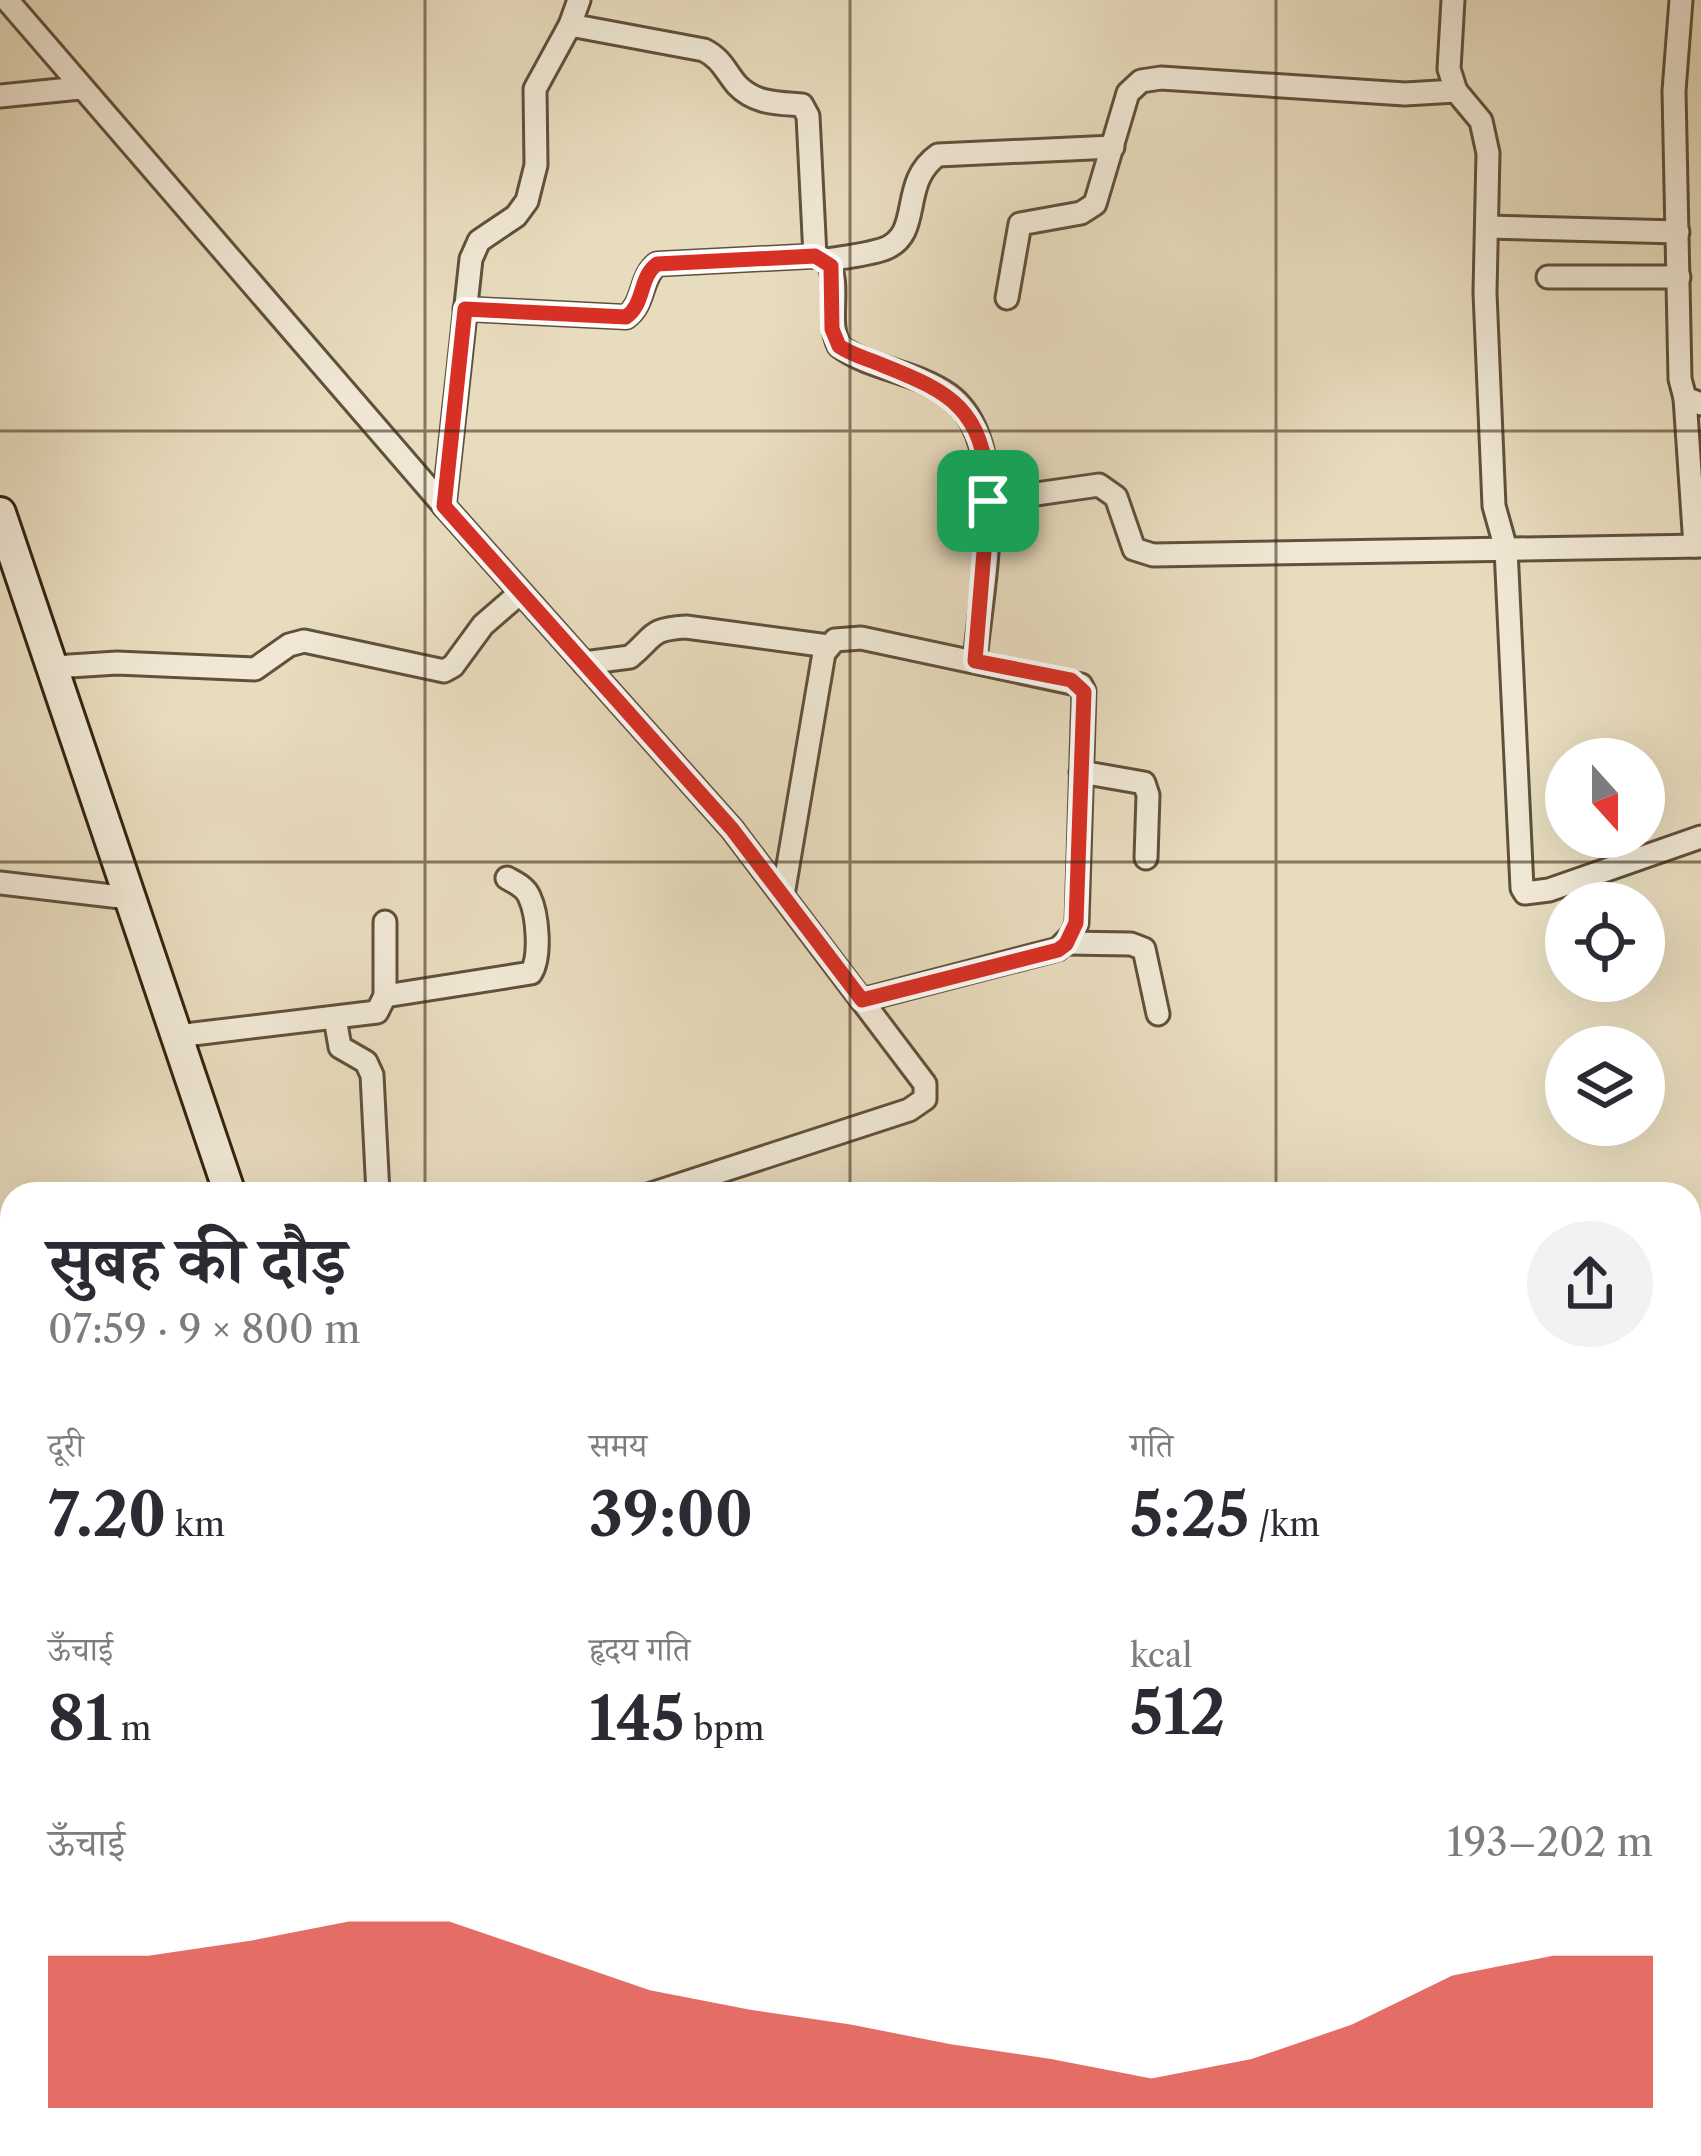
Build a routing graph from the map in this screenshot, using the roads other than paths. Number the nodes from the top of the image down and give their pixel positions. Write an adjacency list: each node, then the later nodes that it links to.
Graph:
1 (7, 0): 6 (street)
2 (579, 0): 5 (street)
3 (1453, 0): 8 (street)
4 (1681, 0): 9 (street)
5 (571, 26): 14 (street); 18 (street)
6 (80, 88): 10 (street); 21 (street)
7 (1701, 90): 9 (street)
8 (1456, 91): 11 (street); 12 (street)
9 (1674, 91): 13 (street)
10 (0, 96)
11 (1113, 147): 14 (street); 17 (street)
12 (1487, 227): 13 (street); 24 (street)
13 (1678, 232): 16 (street)
14 (821, 258): 18 (street); 20 (street)
15 (1548, 277): 16 (street)
16 (1686, 290): 19 (street)
17 (1007, 298)
18 (465, 309): 21 (street)
19 (1693, 401): 23 (street)
20 (988, 501): 24 (street); 27 (street)
21 (444, 506): 25 (street)
22 (0, 513): 29 (main road)
23 (1698, 546): 24 (street)
24 (1506, 549): 31 (street)
25 (520, 593): 28 (street); 29 (street)
26 (828, 646): 27 (street); 28 (street); 35 (street)
27 (975, 661): 30 (street)
28 (584, 663): 35 (street)
29 (53, 667): 36 (main road)
30 (1081, 772): 32 (street); 38 (street)
31 (1701, 838)
32 (1146, 857)
33 (507, 878): 39 (street)
34 (0, 883): 36 (street)
35 (783, 895): 40 (street)
36 (128, 898): 43 (main road)
37 (386, 922): 39 (street)
38 (1066, 944): 40 (street); 41 (street)
39 (385, 996): 42 (street)
40 (862, 1000): 46 (street)
41 (1158, 1013)
42 (335, 1018): 43 (street); 45 (street)
43 (177, 1036): 44 (main road)
44 (226, 1182)
45 (377, 1182)
46 (687, 1182)

